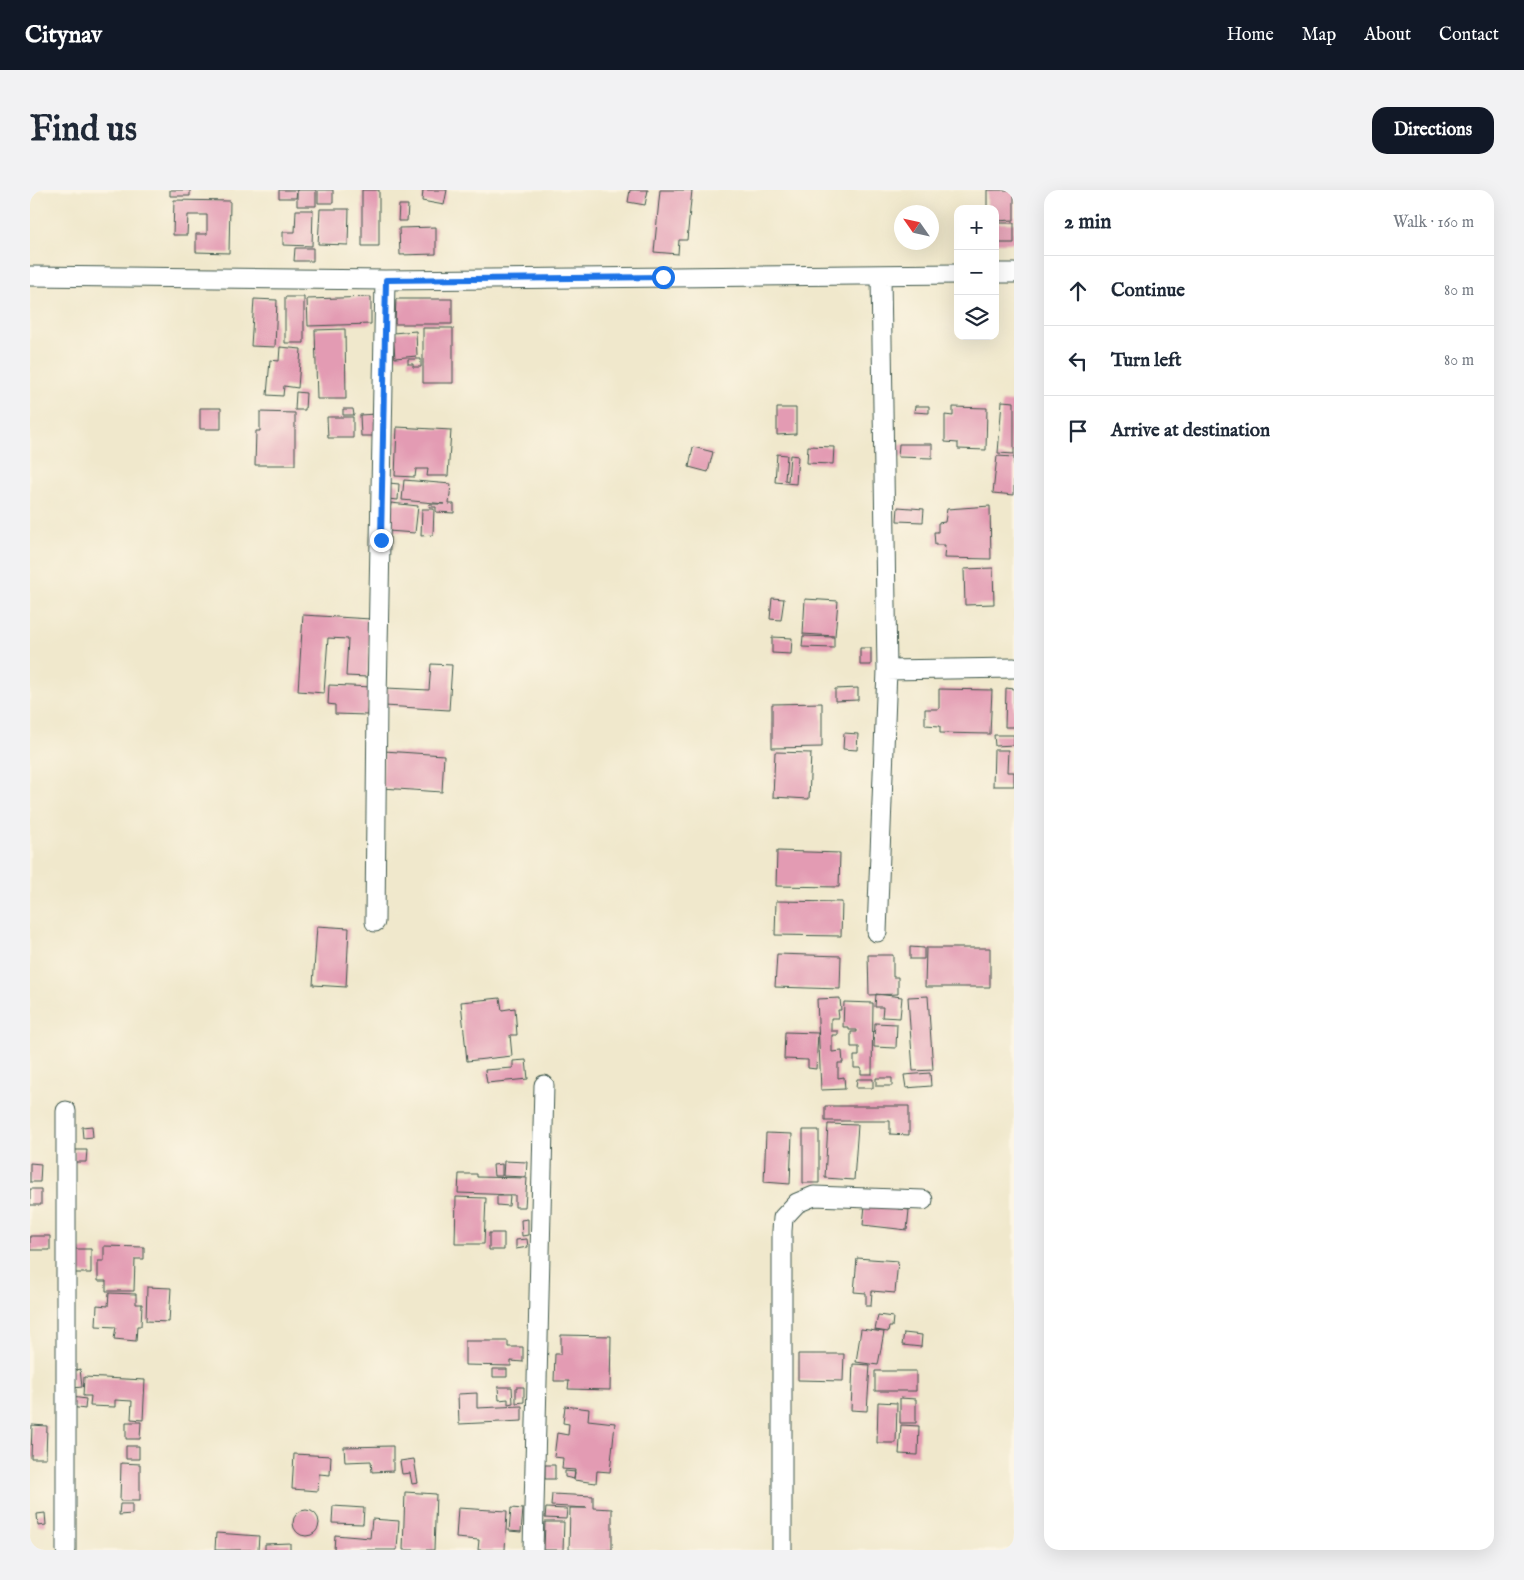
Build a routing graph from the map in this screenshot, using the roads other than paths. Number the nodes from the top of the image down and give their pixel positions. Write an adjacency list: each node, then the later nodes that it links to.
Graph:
1 (1014, 272): 2 (street)
2 (999, 273)
3 (954, 274): 5 (street)
4 (30, 276): 6 (street)
5 (881, 276): 6 (street); 8 (street)
6 (386, 280): 9 (street)
7 (1014, 668): 8 (street)
8 (887, 670): 10 (street)
9 (375, 922)
10 (876, 932)
11 (544, 1085): 15 (street)
12 (66, 1111): 14 (street)
13 (923, 1200): 16 (street)
14 (66, 1550)
15 (533, 1550)
16 (782, 1550)

